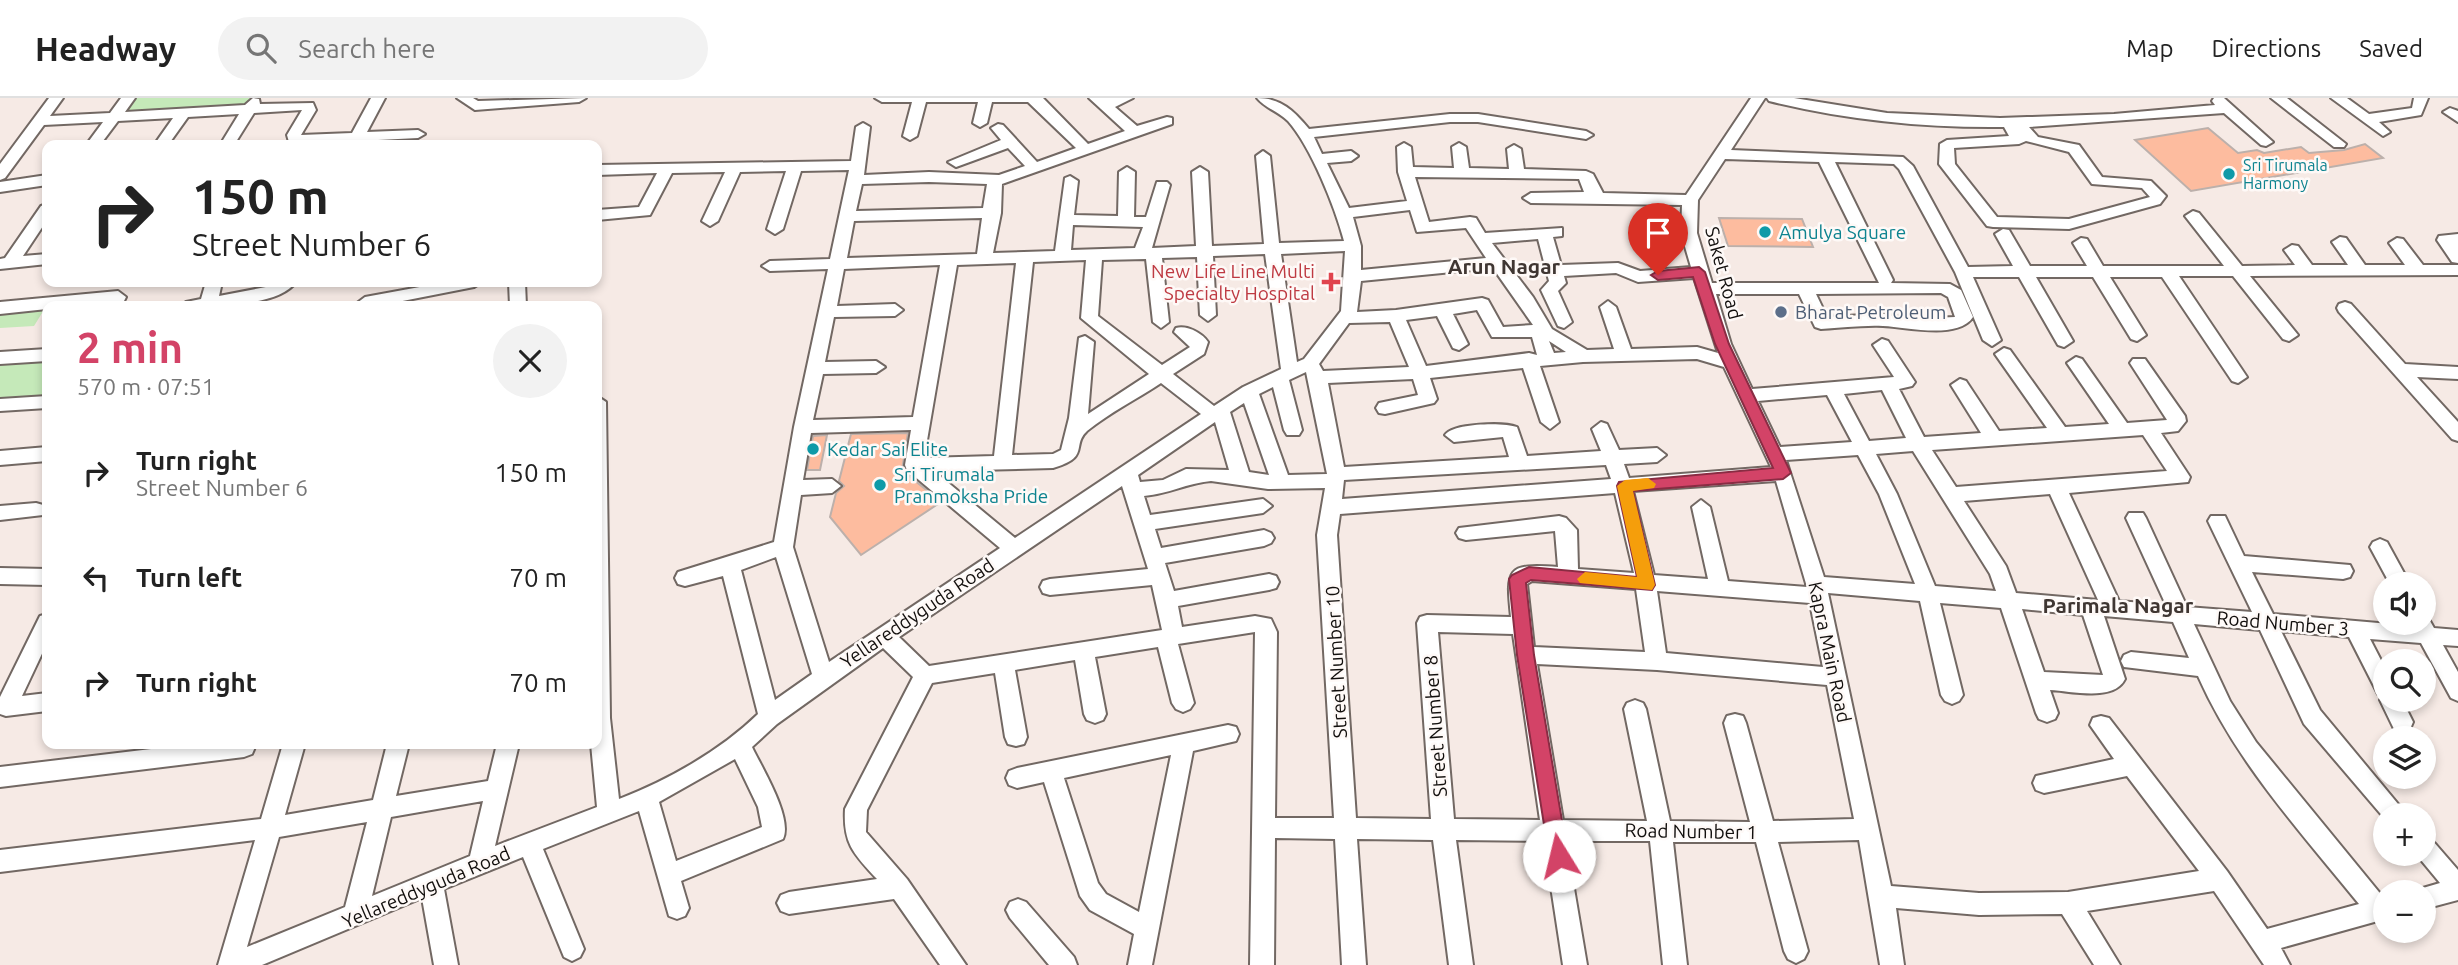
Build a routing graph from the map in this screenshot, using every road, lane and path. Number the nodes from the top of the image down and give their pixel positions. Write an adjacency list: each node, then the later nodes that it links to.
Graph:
1 (56, 98): 25 (street)
2 (128, 98): 23 (street)
3 (378, 98): 37 (street)
4 (579, 98): 17 (street)
5 (882, 98): 15 (street)
6 (1035, 98): 16 (street); 49 (street)
7 (1126, 98): 19 (street)
8 (1758, 98): 50 (street)
9 (1774, 98): 31 (street)
10 (2215, 98): 21 (street)
11 (2278, 98): 45 (street)
12 (2338, 98): 24 (street)
13 (2421, 98): 24 (street)
14 (468, 99): 17 (street)
15 (920, 99): 16 (street); 36 (street)
16 (986, 99): 27 (street)
17 (529, 100)
18 (1269, 101): 34 (street, Yellareddyguda Road)
19 (1100, 102): 30 (street)
20 (252, 104): 22 (street); 40 (street); 41 (street)
21 (2228, 108): 31 (street); 44 (street)
22 (184, 113): 23 (street); 39 (street)
23 (115, 116): 25 (street); 38 (street)
24 (2366, 119): 32 (street)
25 (38, 121): 67 (street)
26 (1167, 121): 30 (street)
27 (981, 123)
28 (863, 127): 65 (street)
29 (998, 128): 43 (street)
30 (1135, 132): 49 (street)
31 (2020, 132): 31 (street)
32 (2384, 132)
33 (418, 134): 37 (street)
34 (1305, 134): 35 (street); 54 (street, Yellareddyguda Road)
35 (1586, 135)
36 (910, 136)
37 (357, 137): 42 (street)
38 (97, 140)
39 (165, 140)
40 (230, 140)
41 (305, 140)
42 (339, 140)
43 (1010, 142): 55 (street); 58 (street)
44 (2266, 142)
45 (2339, 144)
46 (1404, 146): 63 (street)
47 (1459, 147): 64 (street)
48 (1514, 149): 66 (street)
49 (1086, 150): 58 (street)
50 (1720, 154): 53 (street); 75 (street)
51 (1263, 156): 95 (street)
52 (1351, 156): 54 (street)
53 (1824, 156): 118 (street); 122 (street)
54 (1317, 159): 78 (street, Yellareddyguda Road)
55 (956, 162)
56 (795, 166): 57 (street); 65 (street); 87 (street)
57 (736, 167): 60 (street); 84 (street)
58 (1035, 169): 68 (street)
59 (602, 170): 60 (street)
60 (666, 170): 79 (street)
61 (1127, 172): 85 (street)
62 (1200, 172): 96 (street)
63 (1406, 172): 64 (street); 76 (street)
64 (1462, 172): 66 (street)
65 (856, 173): 68 (street); 80 (street)
66 (1517, 173): 73 (street)
67 (0, 174)
68 (1000, 180): 77 (street)
69 (42, 181): 72 (street)
70 (1070, 181): 83 (street)
71 (1161, 185): 86 (street)
72 (0, 187)
73 (1596, 197): 74 (street); 75 (street)
74 (1531, 198)
75 (1690, 200): 117 (street, Saket Road)
76 (1414, 205): 78 (street); 89 (street)
77 (993, 213): 80 (street); 104 (street)
78 (1344, 213): 94 (street, Yellareddyguda Road)
79 (602, 215)
80 (845, 216): 108 (street)
81 (2193, 216): 114 (street)
82 (42, 220): 107 (street)
83 (1066, 220): 85 (street); 99 (street)
84 (710, 221)
85 (1126, 221): 86 (street)
86 (1153, 222): 98 (street)
87 (775, 229)
88 (2003, 234): 119 (street)
89 (1480, 239): 106 (street); 112 (street)
90 (2458, 239): 101 (street)
91 (2081, 243): 120 (street)
92 (2340, 243): 116 (street)
93 (2397, 243): 110 (street)
94 (1353, 246): 95 (street); 121 (street, Yellareddyguda Road)
95 (1272, 249): 96 (street); 166 (street)
96 (1205, 250): 98 (street); 138 (street)
97 (2292, 250): 115 (street)
98 (1147, 254): 100 (street); 141 (street)
99 (1062, 257): 100 (street); 103 (street)
100 (1094, 257): 165 (street)
101 (2458, 258)
102 (42, 259): 107 (street)
103 (1024, 259): 104 (street); 196 (street)
104 (984, 261): 105 (street)
105 (948, 262): 108 (street); 178 (street)
106 (1496, 262): 121 (street); 143 (street)
107 (5, 263)
108 (836, 265): 109 (street); 137 (street)
109 (771, 266)
110 (2418, 270): 111 (street); 116 (street)
111 (2458, 270)
112 (1556, 271): 117 (street); 142 (street)
113 (2167, 271): 114 (street); 120 (street); 167 (street)
114 (2237, 271): 115 (street); 146 (street)
115 (2308, 271): 116 (street)
116 (2360, 271)
117 (1699, 272): 125 (street, Saket Road)
118 (1963, 272): 119 (street); 185 (street)
119 (2025, 272): 120 (street); 147 (street)
120 (2098, 272): 145 (street)
121 (1353, 276): 140 (street, Yellareddyguda Road)
122 (1885, 280)
123 (280, 287): 129 (street)
124 (448, 287): 130 (street)
125 (1706, 289): 126 (street); 151 (street, Saket Road)
126 (1805, 289): 126 (street)
127 (119, 295): 128 (street)
128 (64, 301)
129 (220, 301)
130 (375, 301)
131 (42, 303): 134 (street)
132 (1608, 307): 153 (street)
133 (2345, 307): 162 (street)
134 (0, 308)
135 (1442, 308): 139 (street); 143 (street); 149 (street)
136 (895, 310): 137 (street)
137 (826, 312): 160 (street)
138 (1208, 316)
139 (1396, 316): 140 (street); 163 (street)
140 (1343, 318): 161 (street, Yellareddyguda Road)
141 (1161, 322)
142 (1564, 322)
143 (1544, 330): 154 (street); 156 (street)
144 (1182, 332): 165 (street)
145 (2137, 335)
146 (2289, 335)
147 (2064, 341)
148 (1085, 342): 183 (street)
149 (1459, 344)
150 (1882, 345): 168 (street)
151 (1727, 352): 153 (street); 172 (street, Kapra Main Road)
152 (42, 355): 155 (street)
153 (1626, 355): 154 (street)
154 (1583, 356): 156 (street)
155 (0, 358)
156 (1538, 359): 163 (street); 177 (street)
157 (2076, 363): 181 (street)
158 (2139, 363): 180 (street)
159 (876, 366): 160 (street)
160 (815, 368): 179 (street)
161 (1314, 370): 163 (street); 166 (street, Yellareddyguda Road); 201 (street, Street Number 10)
162 (2400, 370): 164 (street); 186 (street)
163 (1419, 373): 175 (street)
164 (2458, 373)
165 (1163, 374): 176 (street); 183 (street)
166 (1284, 374): 171 (street, Yellareddyguda Road); 184 (street)
167 (2238, 377)
168 (1887, 383): 170 (street); 189 (street)
169 (1961, 384): 188 (street)
170 (1832, 387): 172 (street); 190 (street)
171 (1249, 391): 176 (street, Yellareddyguda Road); 204 (street)
172 (1747, 396): 191 (street, Kapra Main Road)
173 (42, 402): 174 (street)
174 (0, 405)
175 (1385, 408)
176 (1218, 414): 202 (street); 203 (street, Yellareddyguda Road)
177 (1550, 422)
178 (923, 423): 179 (street); 198 (street)
179 (803, 427): 207 (street)
180 (2147, 427): 181 (street); 208 (street)
181 (2121, 428): 185 (street)
182 (1601, 429): 194 (street)
183 (1076, 430): 196 (street)
184 (1293, 430)
185 (2060, 433): 188 (street)
186 (2458, 433)
187 (1454, 435): 197 (street)
188 (1994, 438): 189 (street)
189 (1918, 443): 190 (street); 209 (street)
190 (1864, 446): 191 (street); 238 (street)
191 (1773, 454): 200 (street, Kapra Main Road)
192 (42, 455): 195 (street)
193 (1657, 455): 194 (street)
194 (1612, 456): 197 (street); 206 (street)
195 (3, 461)
196 (1002, 462): 198 (street)
197 (1520, 463): 199 (street)
198 (915, 465): 223 (street)
199 (1444, 469): 201 (street); 210 (street)
200 (1783, 473): 206 (street); 237 (street, Kapra Main Road)
201 (1336, 477): 204 (street); 212 (street, Street Number 10)
202 (1241, 478): 203 (street); 204 (street)
203 (1131, 480): 218 (street); 223 (street, Yellareddyguda Road)
204 (1281, 482)
205 (832, 486): 207 (street)
206 (1625, 486): 210 (street); 234 (street)
207 (793, 488): 221 (street)
208 (2057, 488): 209 (street); 242 (street)
209 (1951, 495): 240 (street)
210 (1450, 499): 212 (street)
211 (1263, 506): 218 (street)
212 (1331, 507): 299 (street, Street Number 10)
213 (1701, 507): 236 (street)
214 (36, 510): 215 (street)
215 (0, 513)
216 (2136, 518): 243 (street)
217 (2218, 521): 224 (street)
218 (1146, 523): 226 (street)
219 (1466, 533): 231 (street)
220 (1264, 538): 226 (street)
221 (783, 547): 225 (street); 262 (street)
222 (2380, 547): 228 (street)
223 (1014, 548): 251 (street, Yellareddyguda Road)
224 (2237, 562): 227 (street); 244 (street)
225 (730, 566): 232 (street); 274 (street)
226 (1158, 567): 235 (street); 239 (street)
227 (2343, 571)
228 (2394, 572)
229 (0, 576): 230 (street)
230 (42, 577)
231 (1568, 577): 234 (street, Road Number 3); 245 (street, Road Number 3)
232 (685, 578)
233 (1269, 582): 239 (street)
234 (1646, 585): 236 (street, Road Number 3); 256 (street)
235 (1050, 587)
236 (1720, 590): 237 (street, Road Number 3)
237 (1817, 590): 238 (street, Road Number 3); 263 (street, Kapra Main Road)
238 (1928, 593): 240 (street, Road Number 3); 266 (street)
239 (1167, 600): 252 (street)
240 (2012, 602): 241 (street, Road Number 3); 264 (street)
241 (2090, 607): 242 (street, Road Number 3); 264 (street)
242 (2112, 608): 243 (street, Road Number 3)
243 (2178, 615): 244 (street, Road Number 3); 260 (street)
244 (2265, 621): 246 (street, Road Number 3); 294 (street)
245 (1522, 625): 255 (street); 300 (street, Street Number 8)
246 (2355, 629): 247 (street, Road Number 3); 259 (street)
247 (2373, 629)
248 (42, 632): 270 (street)
249 (2436, 632): 253 (street, Road Number 3)
250 (2428, 635): 265 (street)
251 (884, 636): 261 (street); 262 (street, Yellareddyguda Road)
252 (1169, 637): 254 (street); 268 (street); 298 (street)
253 (2458, 638)
254 (1083, 650): 258 (street); 273 (street)
255 (1525, 655): 256 (street); 301 (street)
256 (1657, 661): 263 (street)
257 (2132, 661): 260 (street)
258 (1004, 663): 261 (street); 279 (street)
259 (2373, 664)
260 (2202, 668): 316 (street)
261 (925, 675): 312 (street)
262 (823, 677): 274 (street, Yellareddyguda Road)
263 (1836, 677): 303 (street, Kapra Main Road)
264 (2036, 681): 272 (street)
265 (2458, 692)
266 (1952, 695)
267 (42, 703): 270 (street)
268 (1183, 703)
269 (1636, 709): 302 (street)
270 (2, 712)
271 (2397, 712): 275 (street)
272 (2047, 713)
273 (1095, 714)
274 (769, 717): 281 (street, Yellareddyguda Road)
275 (2402, 722)
276 (1735, 723): 304 (street)
277 (2101, 725): 287 (street)
278 (1228, 734): 280 (street)
279 (1016, 737)
280 (1184, 743): 288 (street); 323 (street)
281 (740, 745): 293 (street, Yellareddyguda Road); 309 (street)
282 (602, 747): 296 (street)
283 (196, 749): 289 (street)
284 (293, 749): 297 (street)
285 (397, 749): 295 (street)
286 (507, 749): 292 (street)
287 (2131, 765): 291 (street); 310 (street)
288 (1051, 770): 290 (street); 323 (street)
289 (0, 777)
290 (1017, 778)
291 (2044, 783)
292 (498, 789): 295 (street); 308 (street)
293 (647, 798): 296 (street, Yellareddyguda Road); 309 (street)
294 (2386, 803)
295 (382, 808): 297 (street); 322 (street)
296 (609, 814): 305 (street, Yellareddyguda Road)
297 (270, 828): 306 (street); 327 (street)
298 (1265, 828): 299 (street, Road Number 1); 332 (street)
299 (1345, 828): 300 (street, Road Number 1); 333 (street, Street Number 10)
300 (1443, 829): 301 (street, Road Number 1); 334 (street, Street Number 8)
301 (1555, 829): 302 (street, Road Number 1); 335 (street)
302 (1660, 829): 304 (street, Road Number 1); 336 (street)
303 (1866, 830): 304 (street, Road Number 1); 315 (street, Kapra Main Road)
304 (1764, 832): 326 (street)
305 (529, 844): 308 (street, Yellareddyguda Road); 325 (street)
306 (0, 861)
307 (2436, 861): 313 (street)
308 (480, 863): 311 (street, Yellareddyguda Road)
309 (668, 875): 319 (street)
310 (2219, 879): 318 (street); 324 (street)
311 (431, 884): 322 (street, Yellareddyguda Road); 328 (street)
312 (899, 887): 317 (street); 329 (street)
313 (2458, 888): 314 (street)
314 (2436, 894)
315 (1882, 896): 318 (street); 337 (street, Kapra Main Road)
316 (2373, 898)
317 (789, 903)
318 (2068, 903): 338 (street)
319 (677, 908)
320 (1018, 910): 330 (street)
321 (2373, 912): 324 (street)
322 (355, 916): 327 (street, Yellareddyguda Road)
323 (1146, 928): 331 (street)
324 (2262, 943): 339 (street)
325 (572, 949)
326 (1796, 951)
327 (232, 965)
328 (446, 965)
329 (954, 965)
330 (1065, 965)
331 (1140, 965)
332 (1262, 965)
333 (1354, 965)
334 (1461, 965)
335 (1575, 965)
336 (1675, 965)
337 (1892, 965)
338 (2108, 965)
339 (2278, 965)

